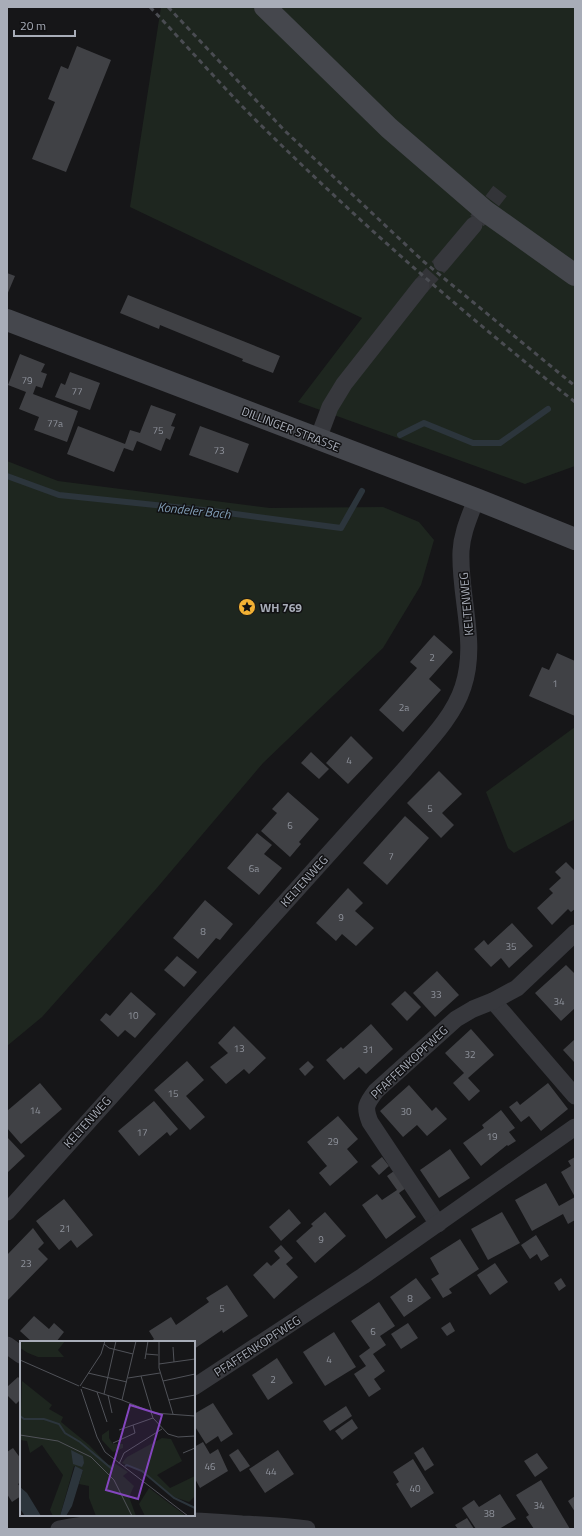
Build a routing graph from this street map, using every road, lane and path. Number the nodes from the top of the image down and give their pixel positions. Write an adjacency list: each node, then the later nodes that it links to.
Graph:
1 (265, 7): 4 (street)
2 (474, 225): 3 (street)
3 (442, 263)
4 (575, 275)
5 (420, 286): 7 (street)
6 (7, 320): 7 (street, DILLINGER STRASSE)
7 (318, 439): 8 (street, DILLINGER STRASSE)
8 (476, 499): 9 (street, DILLINGER STRASSE); 14 (street, KELTENWEG)
9 (575, 540)
10 (575, 933): 11 (street, PFAFFENKOPFWEG)
11 (493, 1001): 12 (street); 15 (street, PFAFFENKOPFWEG)
12 (575, 1096)
13 (575, 1127): 15 (street, PFAFFENKOPFWEG)
14 (7, 1212)
15 (438, 1224): 18 (street, PFAFFENKOPFWEG)
16 (7, 1345): 17 (street)
17 (20, 1354)
18 (195, 1386)
19 (187, 1522): 20 (street); 21 (street)
20 (59, 1529)
21 (307, 1529)

